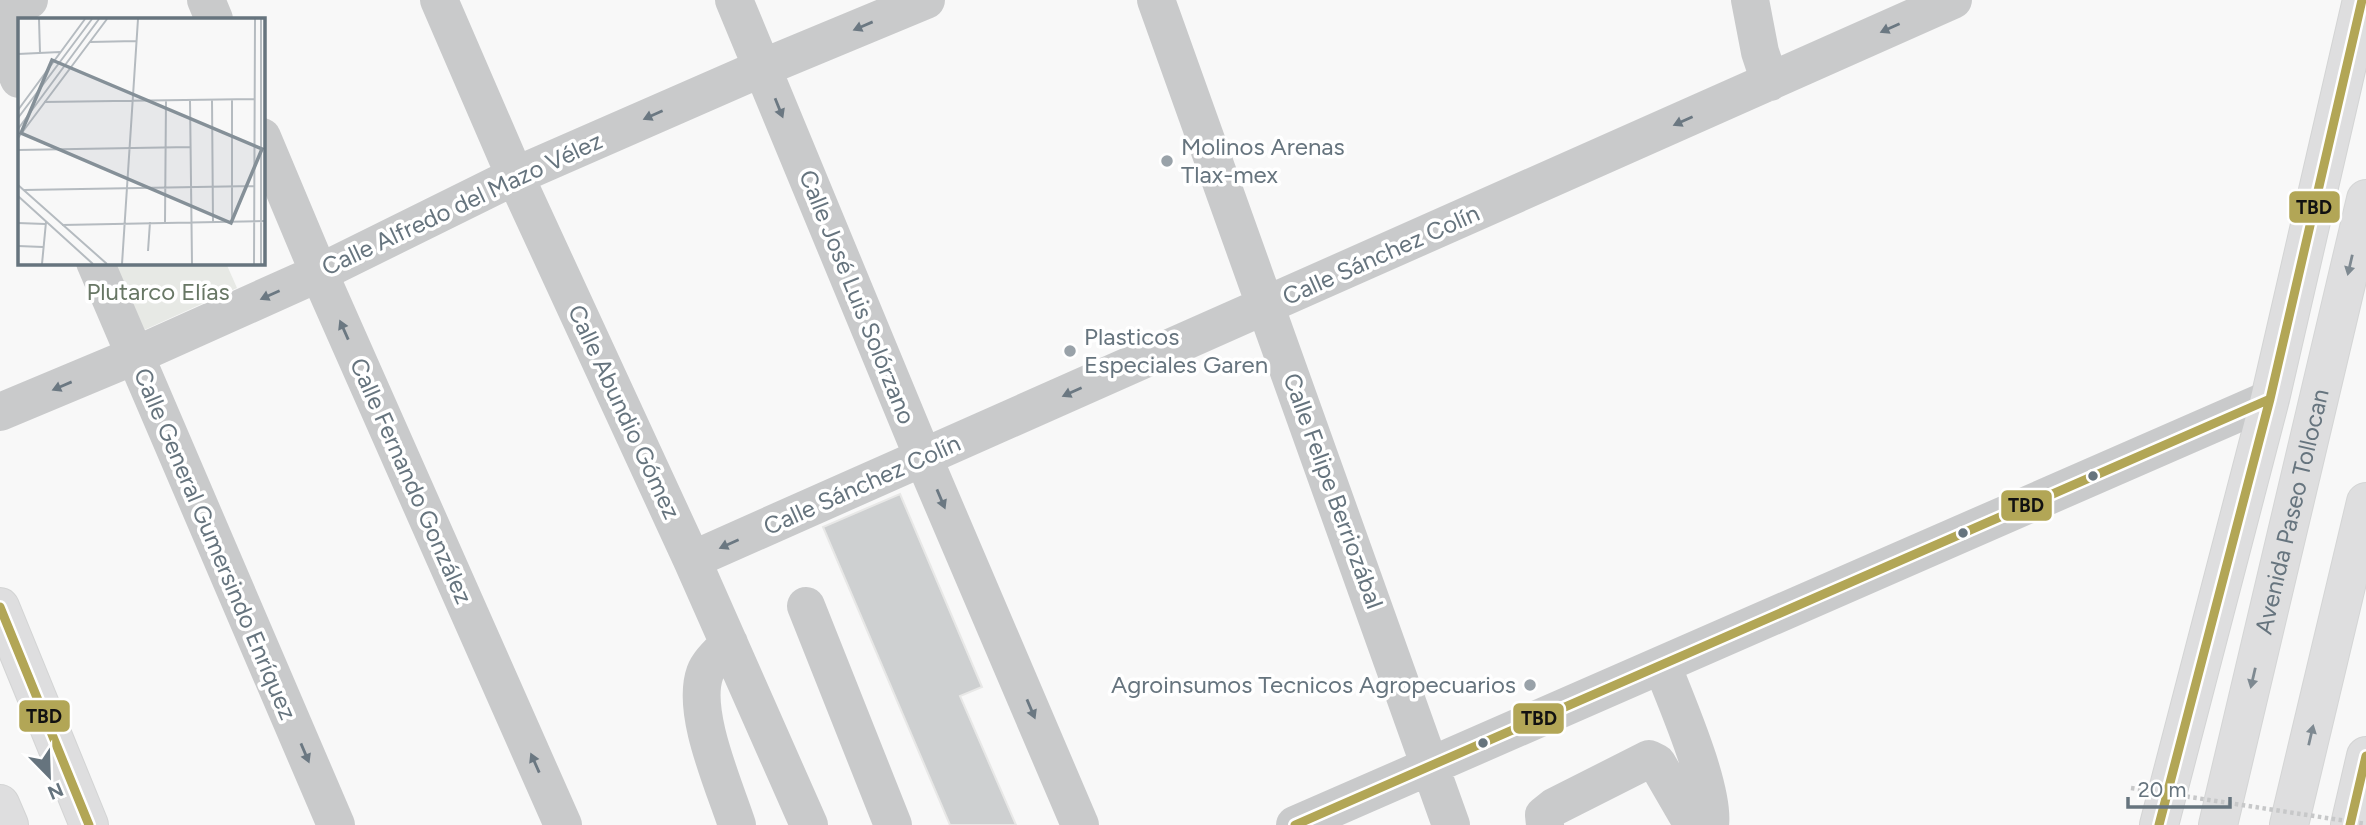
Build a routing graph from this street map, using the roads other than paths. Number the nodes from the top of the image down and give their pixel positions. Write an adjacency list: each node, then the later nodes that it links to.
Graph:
1 (29, 0): 10 (street)
2 (206, 0): 11 (street)
3 (439, 0): 17 (street, Calle Abundio Gómez)
4 (734, 0): 13 (street, Calle José Luis Solórzano)
5 (926, 0): 13 (street, Calle Alfredo del Mazo Vélez, one-way to 13)
6 (1156, 0): 21 (street, Calle Felipe Berriozábal)
7 (1750, 0): 15 (street)
8 (1953, 0): 15 (street, Calle Sánchez Colín, one-way to 15)
9 (2362, 0): 23 (main road, Avenida Paseo Tollocan)
10 (0, 13)
11 (214, 18)
12 (0, 32): 14 (street)
13 (762, 68): 17 (street, Calle Alfredo del Mazo Vélez, one-way to 17); 25 (street, Calle José Luis Solórzano, one-way to 25)
14 (18, 77)
15 (1770, 82): 21 (street, Calle Sánchez Colín, one-way to 21)
16 (264, 141): 20 (street, Calle Fernando González)
17 (515, 176): 20 (street, Calle Alfredo del Mazo Vélez); 27 (street, Calle Abundio Gómez)
18 (2366, 199): 49 (main road, Avenida Paseo Tollocan, one-way to 49)
19 (96, 264): 22 (street, Calle General Gumersindo Enríquez)
20 (319, 273): 22 (street, Calle Alfredo del Mazo Vélez, one-way to 22); 38 (street, Calle Fernando González, one-way to 20)
21 (1266, 306): 25 (street, Calle Sánchez Colín, one-way to 25); 33 (street, Calle Felipe Berriozábal)
22 (134, 356): 24 (street, Calle Alfredo del Mazo Vélez, one-way to 24); 37 (street, Calle General Gumersindo Enríquez, one-way to 37)
23 (2270, 399): 31 (street); 48 (main road, Avenida Paseo Tollocan)
24 (0, 412)
25 (923, 457): 27 (street, Calle Sánchez Colín, one-way to 27); 42 (street, Calle José Luis Solórzano, one-way to 42)
26 (2366, 502): 50 (main road, one-way to 26)
27 (692, 560): 30 (street, Calle Abundio Gómez)
28 (806, 606): 41 (street)
29 (0, 607): 36 (main road)
30 (729, 643): 39 (street); 40 (street, Calle Abundio Gómez)
31 (1661, 665): 33 (street); 47 (street)
32 (2366, 756): 51 (main road)
33 (1431, 765): 43 (street); 44 (street, Calle Felipe Berriozábal)
34 (0, 804): 35 (main road)
35 (9, 825)
36 (89, 825)
37 (336, 825)
38 (563, 825)
39 (737, 825)
40 (809, 825)
41 (893, 825)
42 (1080, 825)
43 (1295, 825)
44 (1451, 825)
45 (1545, 825): 46 (street)
46 (1693, 825)
47 (1710, 825)
48 (2159, 825)
49 (2218, 825)
50 (2290, 825)
51 (2350, 825)

